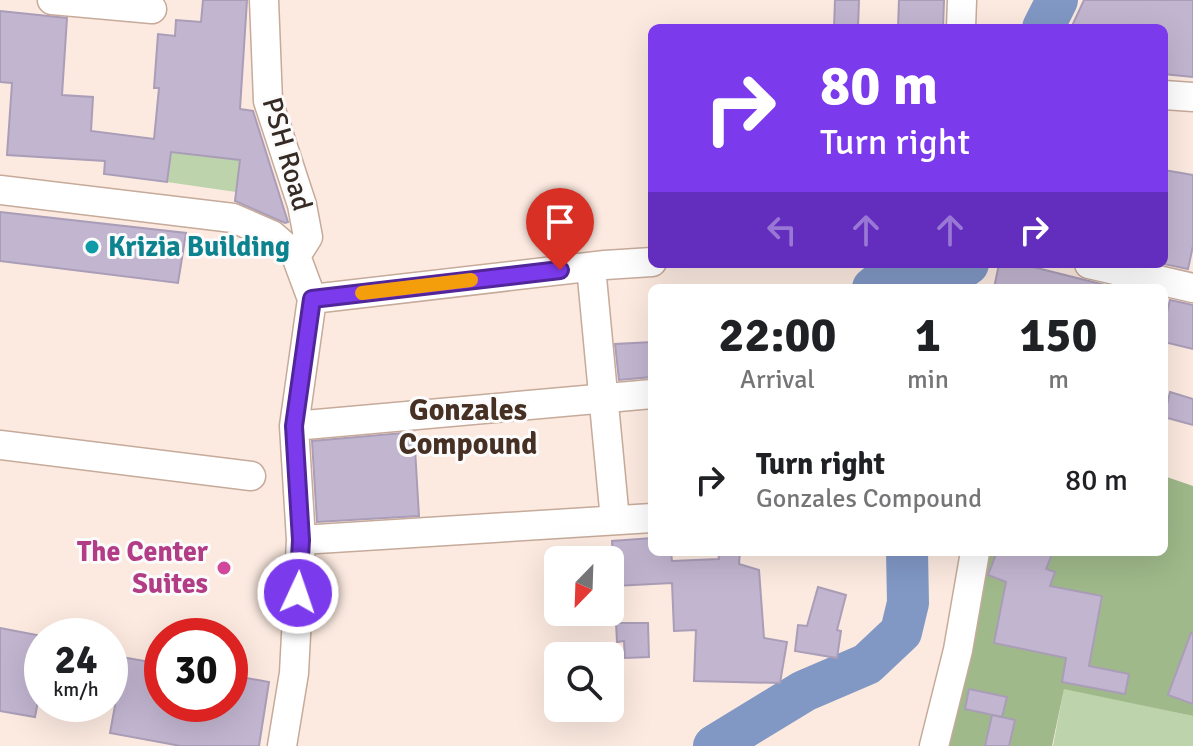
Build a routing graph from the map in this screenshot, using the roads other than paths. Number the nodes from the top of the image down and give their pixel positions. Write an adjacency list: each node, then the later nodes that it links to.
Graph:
1 (52, 0): 4 (street)
2 (264, 0): 9 (street, PSH Road)
3 (962, 0): 5 (street)
4 (152, 9)
5 (961, 24)
6 (1168, 95): 7 (street)
7 (1193, 97)
8 (0, 190): 9 (street)
9 (296, 256): 14 (street)
10 (648, 262): 11 (street)
11 (591, 267): 14 (street); 16 (street)
12 (1106, 268): 13 (street)
13 (1193, 288)
14 (312, 299): 17 (street)
15 (648, 394): 16 (street)
16 (603, 397): 17 (street); 21 (street)
17 (294, 426): 22 (street)
18 (0, 445): 19 (street)
19 (251, 476)
20 (648, 518): 21 (street)
21 (615, 520): 22 (street)
22 (301, 540): 24 (street)
23 (974, 556): 25 (street)
24 (282, 746)
25 (934, 746)

